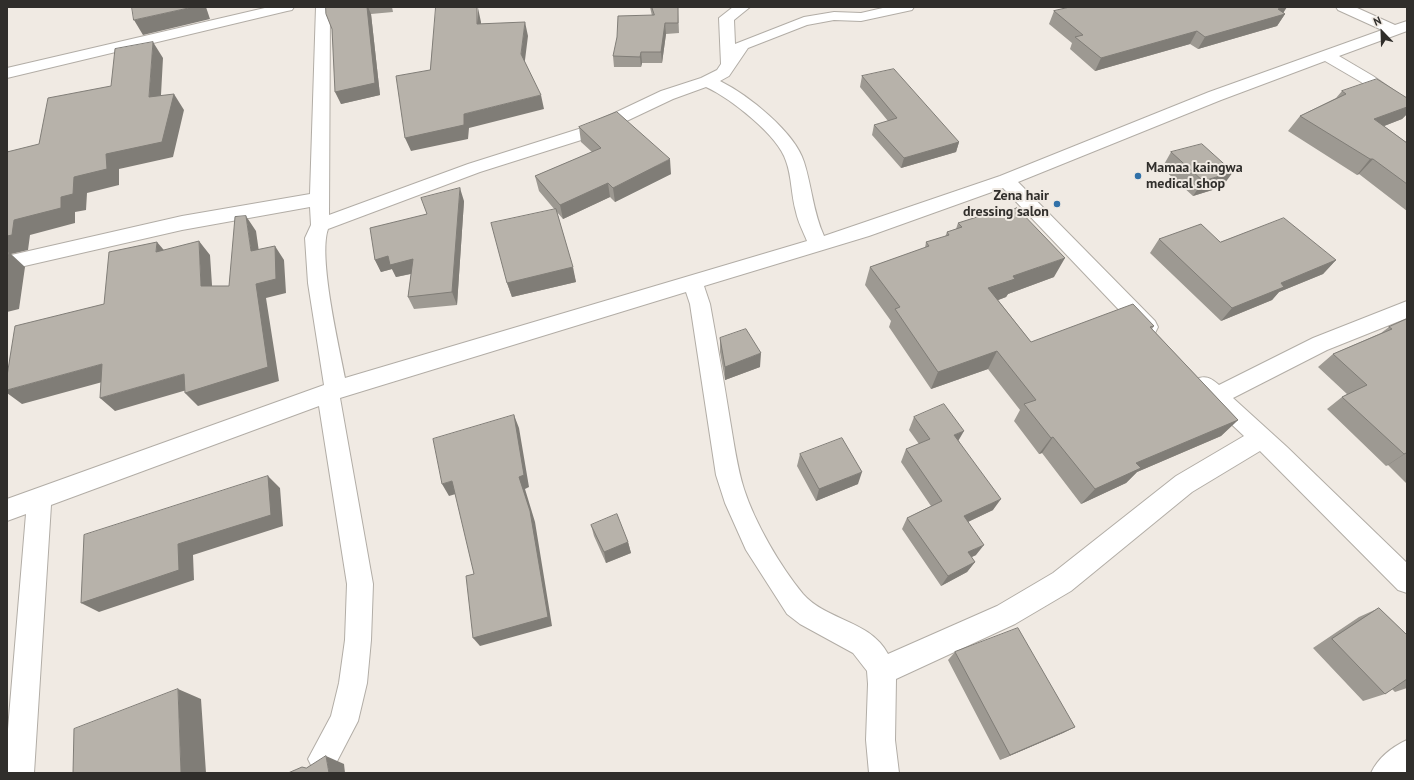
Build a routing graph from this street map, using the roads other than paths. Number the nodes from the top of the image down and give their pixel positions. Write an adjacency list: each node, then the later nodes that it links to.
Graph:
1 (287, 7): 10 (street)
2 (323, 7): 14 (street)
3 (743, 7): 6 (street)
4 (907, 7): 9 (street)
5 (1343, 7): 7 (street)
6 (721, 13): 9 (street)
7 (1400, 28): 8 (street)
8 (1328, 56): 12 (street); 13 (street)
9 (729, 64): 11 (street)
10 (7, 73)
11 (708, 81): 15 (street); 16 (street)
12 (1407, 108)
13 (1006, 180): 16 (street); 20 (street)
14 (319, 199): 15 (street); 17 (street)
15 (320, 225): 22 (street)
16 (818, 244): 18 (street)
17 (7, 262)
18 (692, 281): 22 (street); 28 (street)
19 (1407, 309): 23 (street)
20 (1160, 340)
21 (1188, 369): 23 (street)
22 (332, 392): 25 (street); 30 (street)
23 (1216, 397): 24 (street)
24 (1261, 438): 27 (street); 28 (street)
25 (39, 498): 26 (street); 31 (street)
26 (7, 510)
27 (1407, 581)
28 (882, 671): 32 (street)
29 (1407, 755): 33 (street)
30 (324, 759)
31 (19, 773)
32 (884, 773)
33 (1386, 773)

